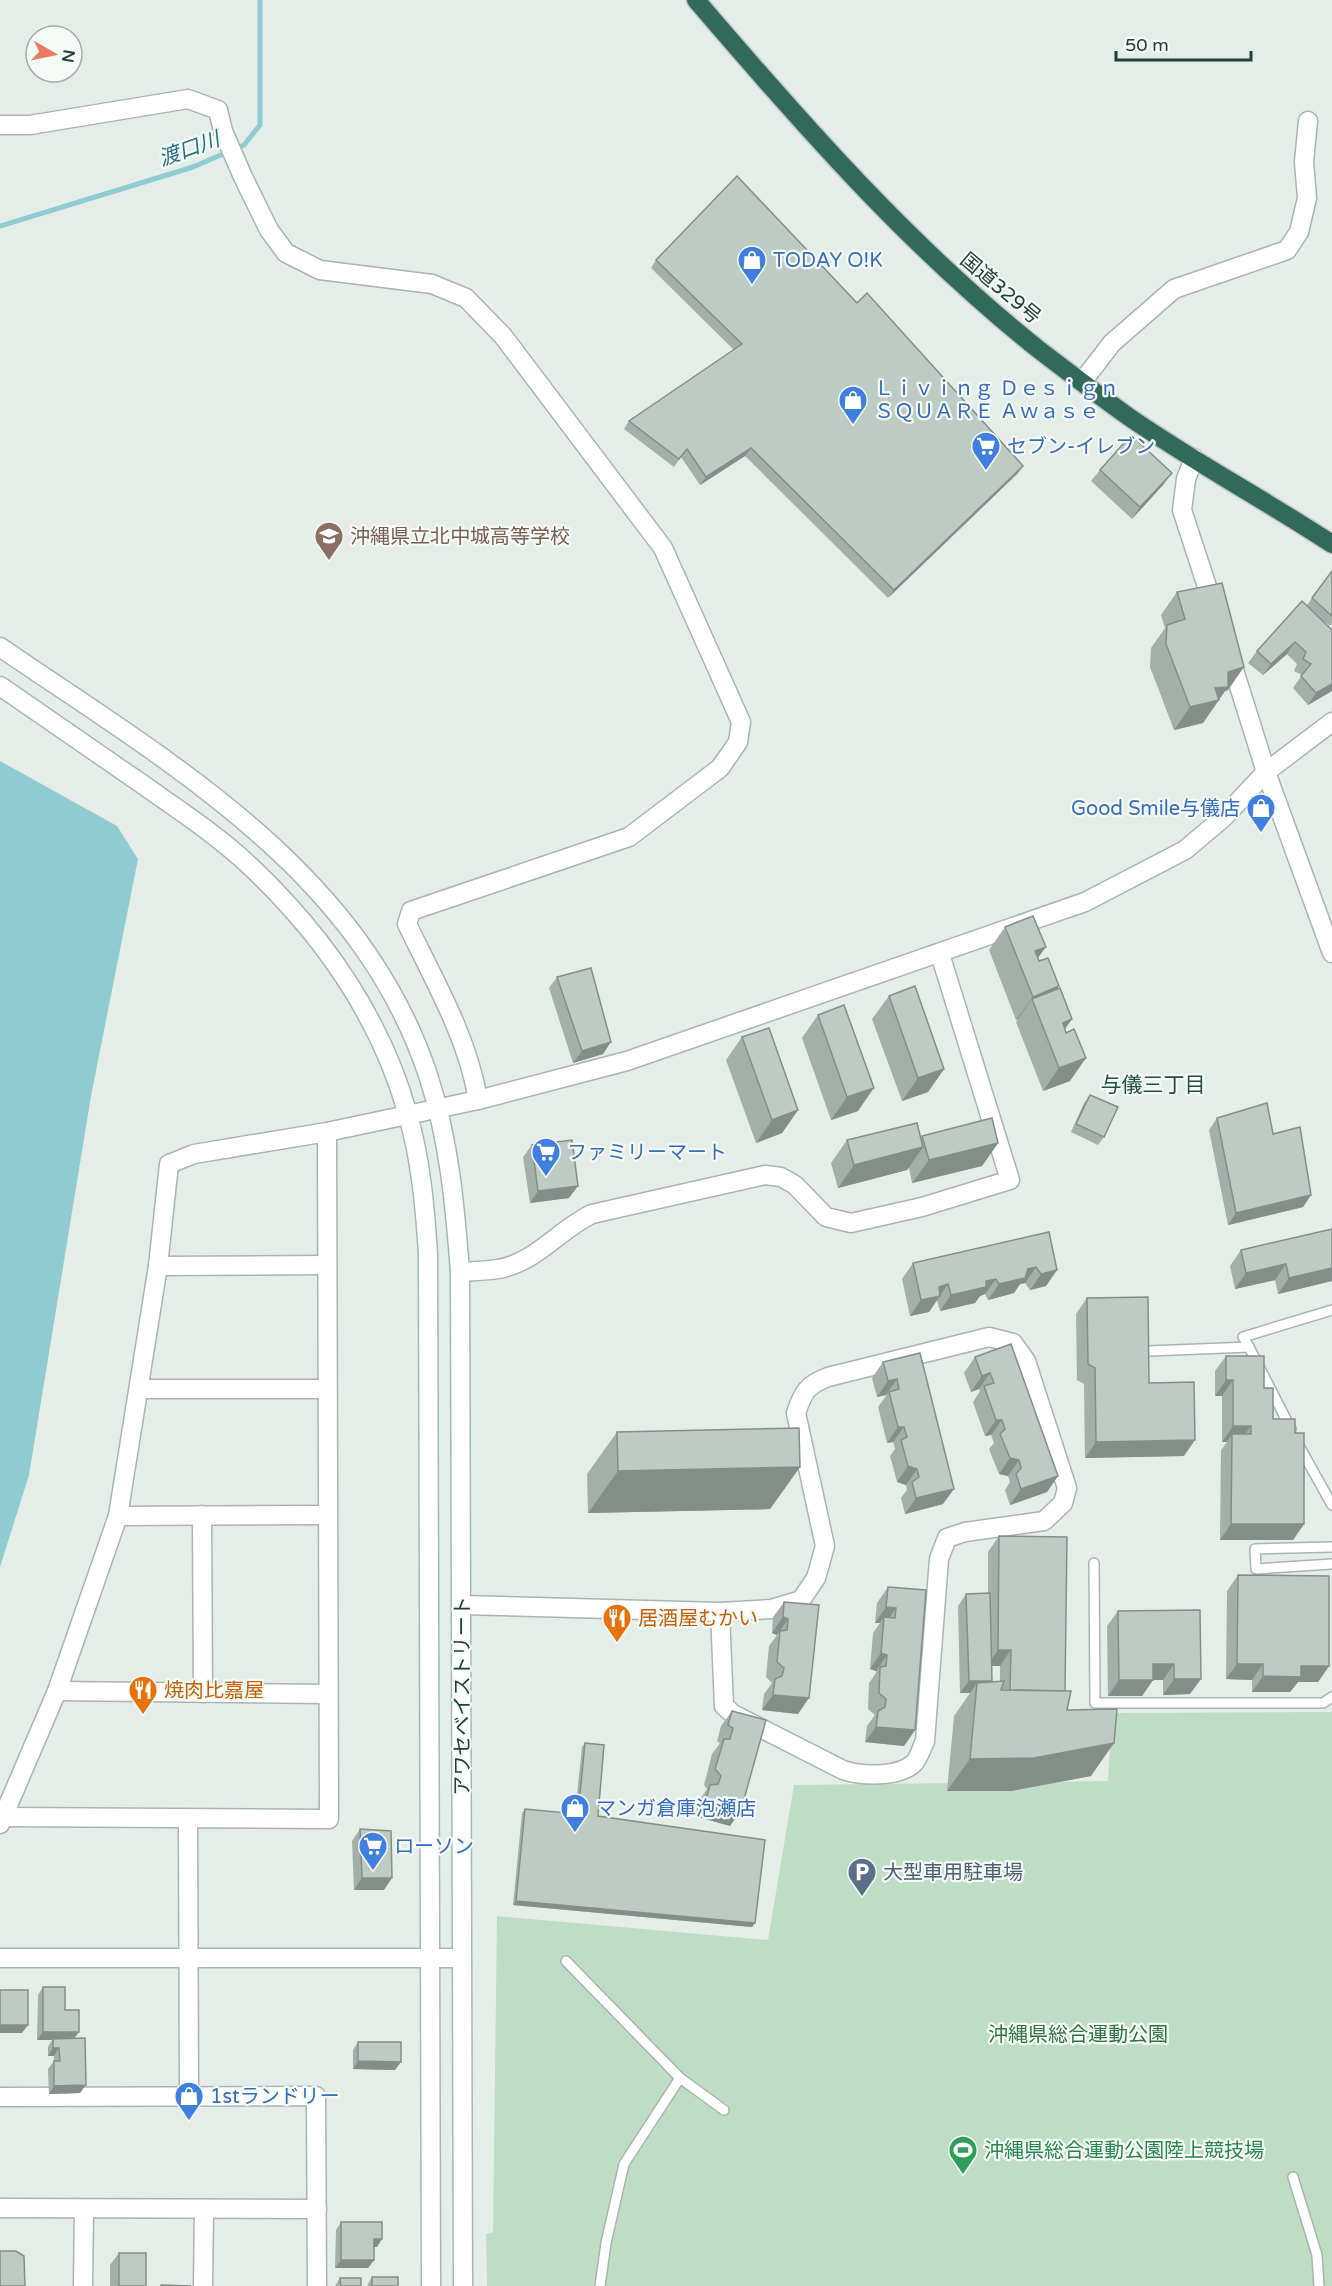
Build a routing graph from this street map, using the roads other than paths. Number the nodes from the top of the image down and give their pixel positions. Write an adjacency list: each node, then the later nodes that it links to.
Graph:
1 (696, 0): 4 (highway, 国道329号)
2 (1308, 121): 4 (street)
3 (0, 125): 13 (street)
4 (1082, 382): 5 (highway, 国道329号)
5 (1194, 458): 6 (highway, 国道329号); 10 (street)
6 (1332, 544)
7 (0, 647): 14 (street, アワセベイストリート)
8 (0, 686): 15 (street, アワセベイストリート)
9 (1332, 722): 10 (street)
10 (1266, 772): 11 (street); 12 (street)
11 (1332, 953)
12 (940, 954): 13 (street); 19 (street)
13 (478, 1100): 14 (street)
14 (438, 1108): 15 (street); 19 (street, アワセベイストリート)
15 (408, 1115): 16 (street); 42 (street, アワセベイストリート)
16 (327, 1132): 17 (street); 18 (street)
17 (327, 1265): 18 (street); 24 (street)
18 (159, 1266): 23 (street)
19 (460, 1272): 32 (street, アワセベイストリート)
20 (1332, 1310): 21 (lane)
21 (1249, 1347): 22 (lane); 25 (lane)
22 (1149, 1351)
23 (139, 1389): 24 (street); 28 (street)
24 (327, 1389): 27 (street)
25 (1332, 1505)
26 (202, 1515): 27 (street); 28 (street); 35 (street)
27 (327, 1515): 36 (street)
28 (118, 1516): 34 (street)
29 (1332, 1547): 31 (lane)
30 (1094, 1563): 37 (lane)
31 (1332, 1564)
32 (462, 1605): 33 (street); 43 (street, アワセベイストリート)
33 (720, 1612): 33 (street)
34 (57, 1692): 35 (street); 39 (street)
35 (203, 1693): 36 (street)
36 (328, 1694): 38 (street)
37 (1332, 1697)
38 (188, 1819): 39 (street); 41 (street)
39 (2, 1820)
40 (0, 1958): 41 (street)
41 (189, 1958): 42 (street); 46 (street)
42 (430, 1958): 43 (street); 57 (street, アワセベイストリート)
43 (461, 1958): 58 (street, アワセベイストリート)
44 (566, 1961): 45 (lane)
45 (680, 2078): 48 (lane); 59 (lane)
46 (189, 2095): 47 (street); 53 (street)
47 (0, 2097)
48 (724, 2110)
49 (1293, 2177): 60 (lane)
50 (0, 2208): 51 (street)
51 (84, 2209): 52 (street); 54 (street)
52 (204, 2209): 53 (street); 55 (street)
53 (317, 2209): 56 (street)
54 (83, 2286)
55 (203, 2286)
56 (317, 2286)
57 (430, 2286)
58 (463, 2286)
59 (600, 2286)
60 (1318, 2286)

